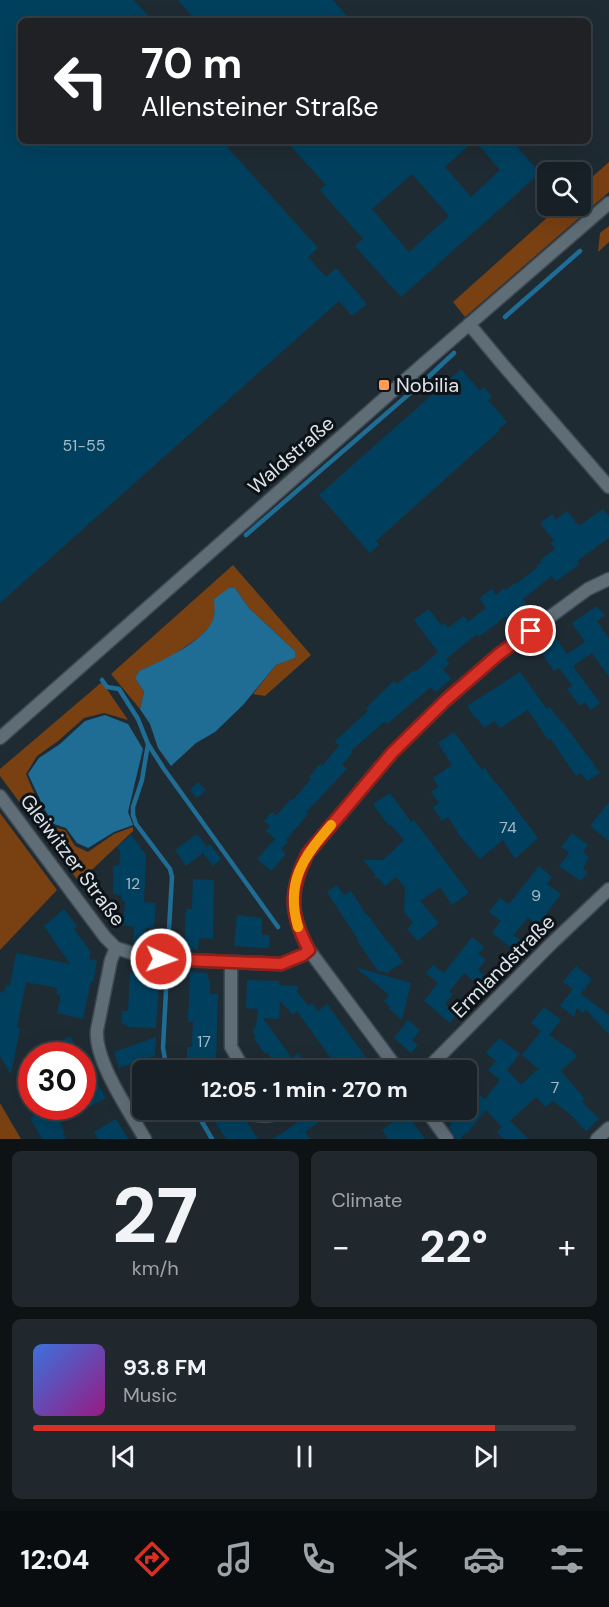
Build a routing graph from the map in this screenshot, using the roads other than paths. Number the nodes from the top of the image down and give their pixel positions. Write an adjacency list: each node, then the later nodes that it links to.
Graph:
1 (609, 203): 2 (street, Waldstraße)
2 (469, 324): 3 (street); 5 (street, Waldstraße)
3 (609, 487)
4 (609, 579): 9 (street)
5 (0, 738)
6 (0, 796): 8 (street, Gleiwitzer Straße)
7 (609, 889): 13 (street, Ermlandstraße)
8 (116, 948): 10 (street, Gleiwitzer Straße); 16 (street, Gleiwitzer Straße)
9 (309, 950): 10 (street, Gleiwitzer Straße); 12 (street)
10 (231, 962): 11 (street)
11 (239, 1060)
12 (391, 1060)
13 (436, 1060)
14 (433, 1120): 17 (street)
15 (609, 1128): 18 (street)
16 (145, 1139)
17 (446, 1139)
18 (597, 1139)

